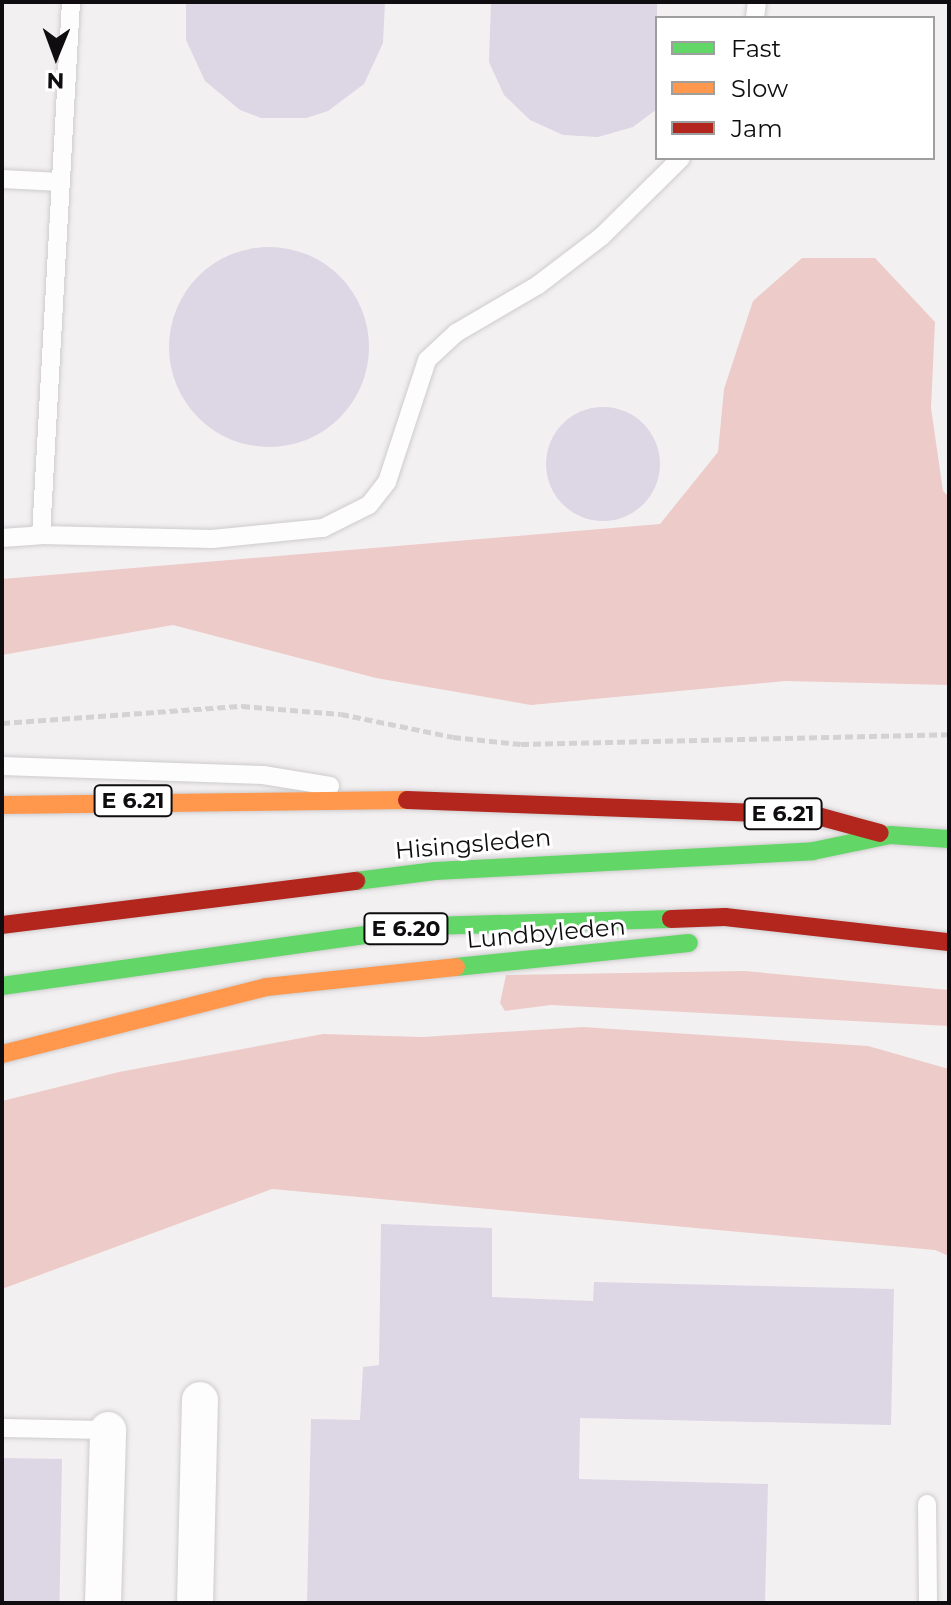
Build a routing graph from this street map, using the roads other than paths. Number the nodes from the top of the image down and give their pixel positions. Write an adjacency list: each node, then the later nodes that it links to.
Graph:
1 (71, 2): 4 (lane)
2 (679, 160): 5 (lane)
3 (2, 179): 4 (lane)
4 (61, 182): 5 (lane)
5 (41, 535): 6 (lane)
6 (2, 538)
7 (2, 766): 8 (lane)
8 (397, 800): 9 (highway, E 6.21); 10 (highway, E 6.21)
9 (2, 805)
10 (890, 835): 11 (highway, Hisingsleden / E 6.20); 12 (highway, Hisingsleden / E 6.20)
11 (949, 839)
12 (2, 925)
13 (814, 925): 14 (highway, E 6.20); 15 (highway, E 6.20); 16 (highway, Lundbyleden)
14 (949, 942)
15 (2, 986)
16 (2, 1054)
17 (200, 1400): 22 (street)
18 (2, 1428): 19 (lane)
19 (108, 1430): 21 (street)
20 (927, 1504): 23 (lane)
21 (103, 1603)
22 (195, 1603)
23 (928, 1603)

